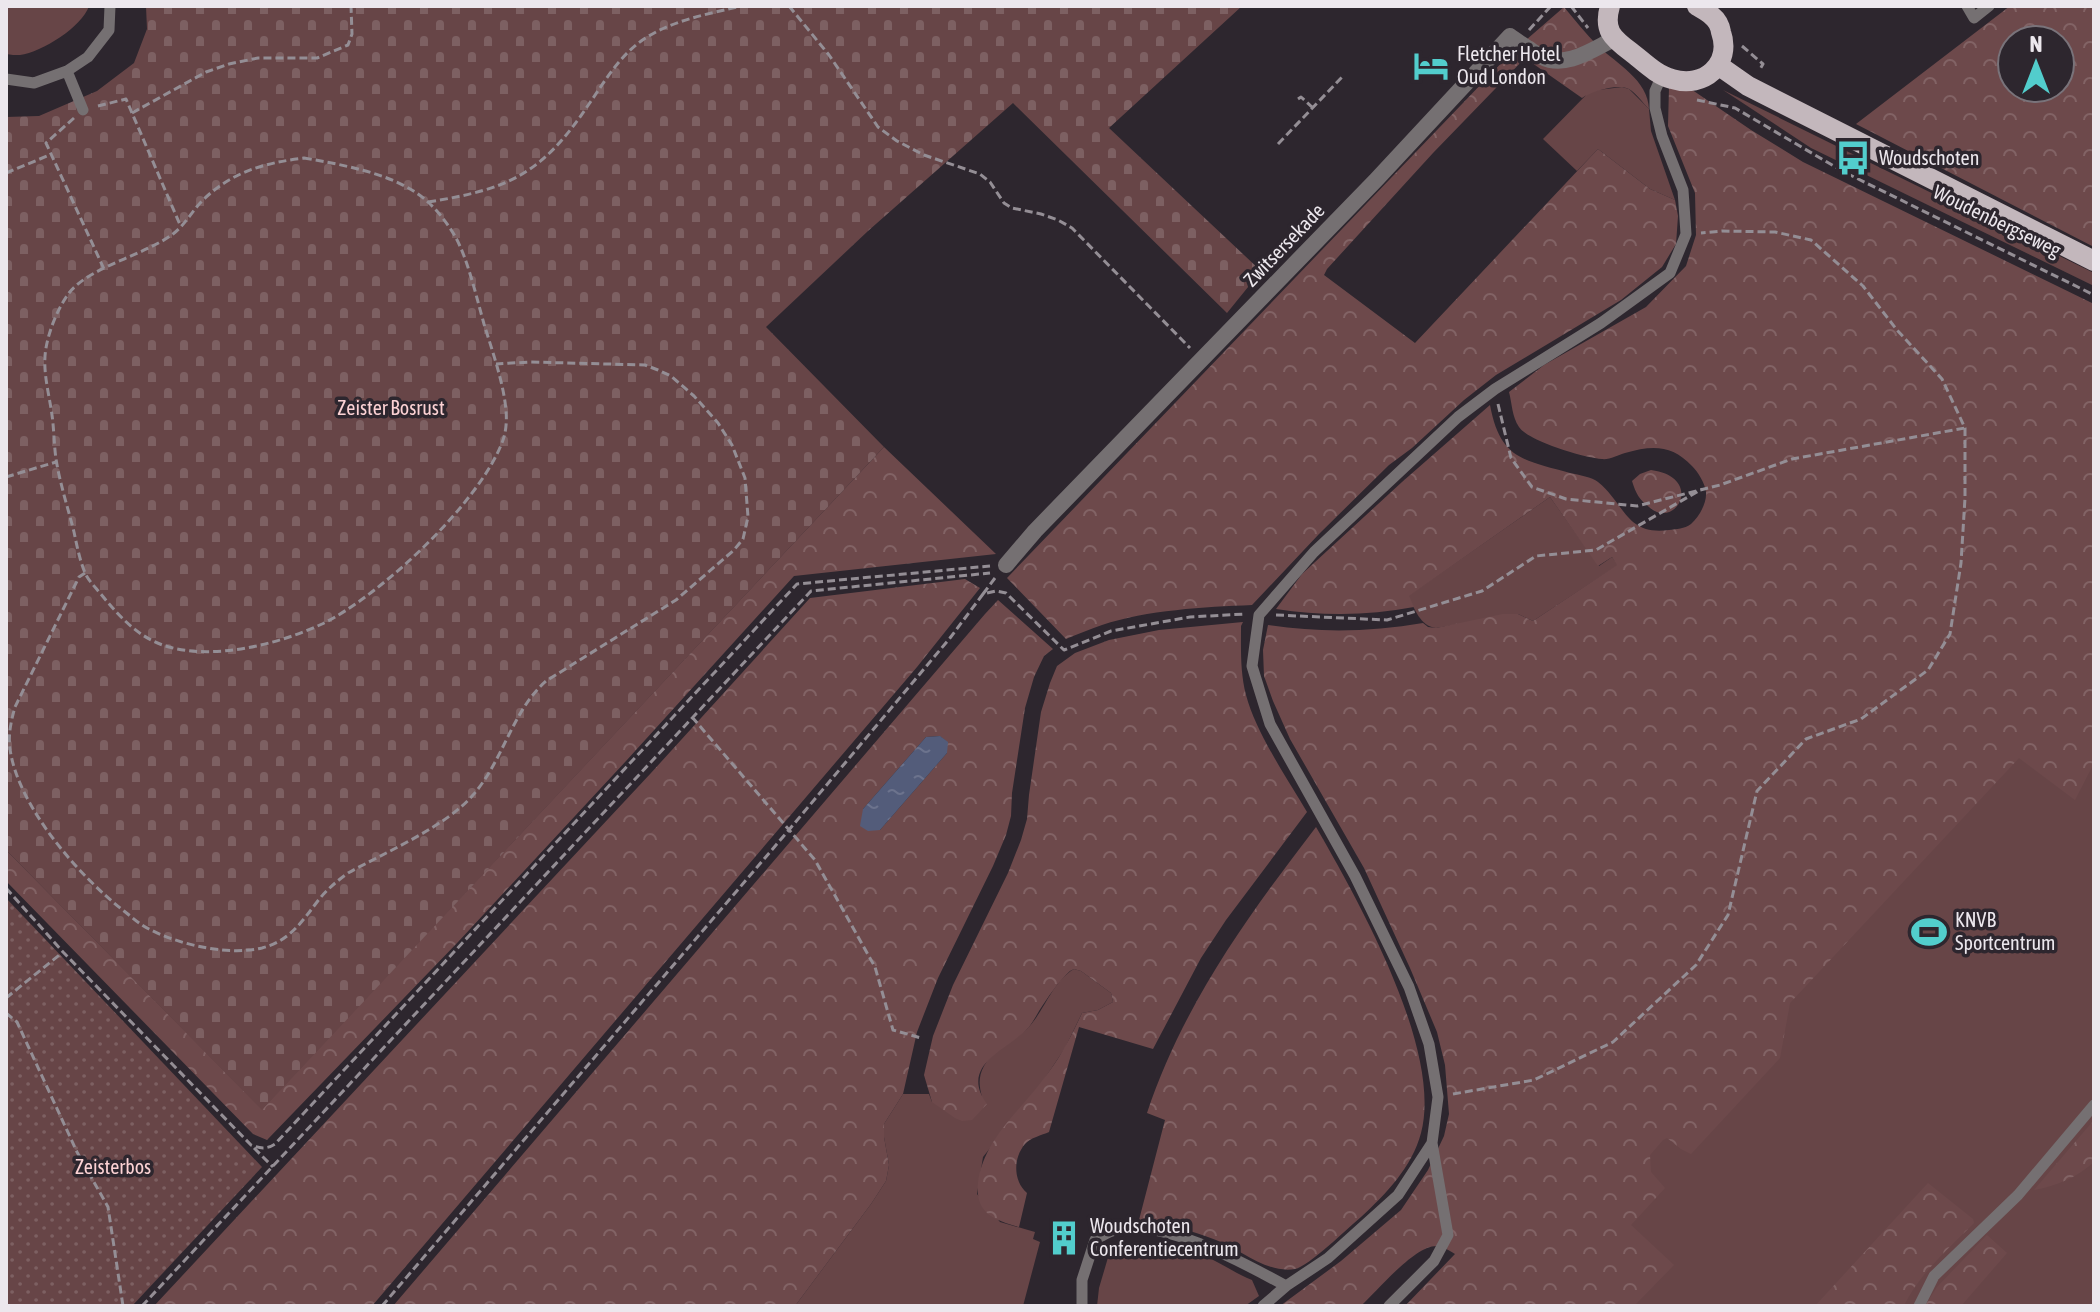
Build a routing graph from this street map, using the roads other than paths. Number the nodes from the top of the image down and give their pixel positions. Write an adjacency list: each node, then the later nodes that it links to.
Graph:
1 (110, 6): 8 (lane)
2 (1610, 6): 6 (main road)
3 (1697, 6): 7 (main road)
4 (1967, 6): 5 (lane)
5 (1989, 6)
6 (1607, 42): 9 (main road); 13 (street, Zwitsersekade)
7 (1718, 65): 9 (main road); 12 (main road, Woudenbergseweg)
8 (67, 71): 10 (lane); 11 (lane)
9 (1662, 75): 15 (lane)
10 (6, 79)
11 (83, 110)
12 (2094, 261)
13 (1006, 565)
14 (2094, 1105): 20 (lane)
15 (1432, 1143): 16 (lane); 19 (lane)
16 (1286, 1286): 17 (lane); 18 (lane)
17 (1082, 1306)
18 (1263, 1306)
19 (1389, 1306)
20 (1919, 1306)

